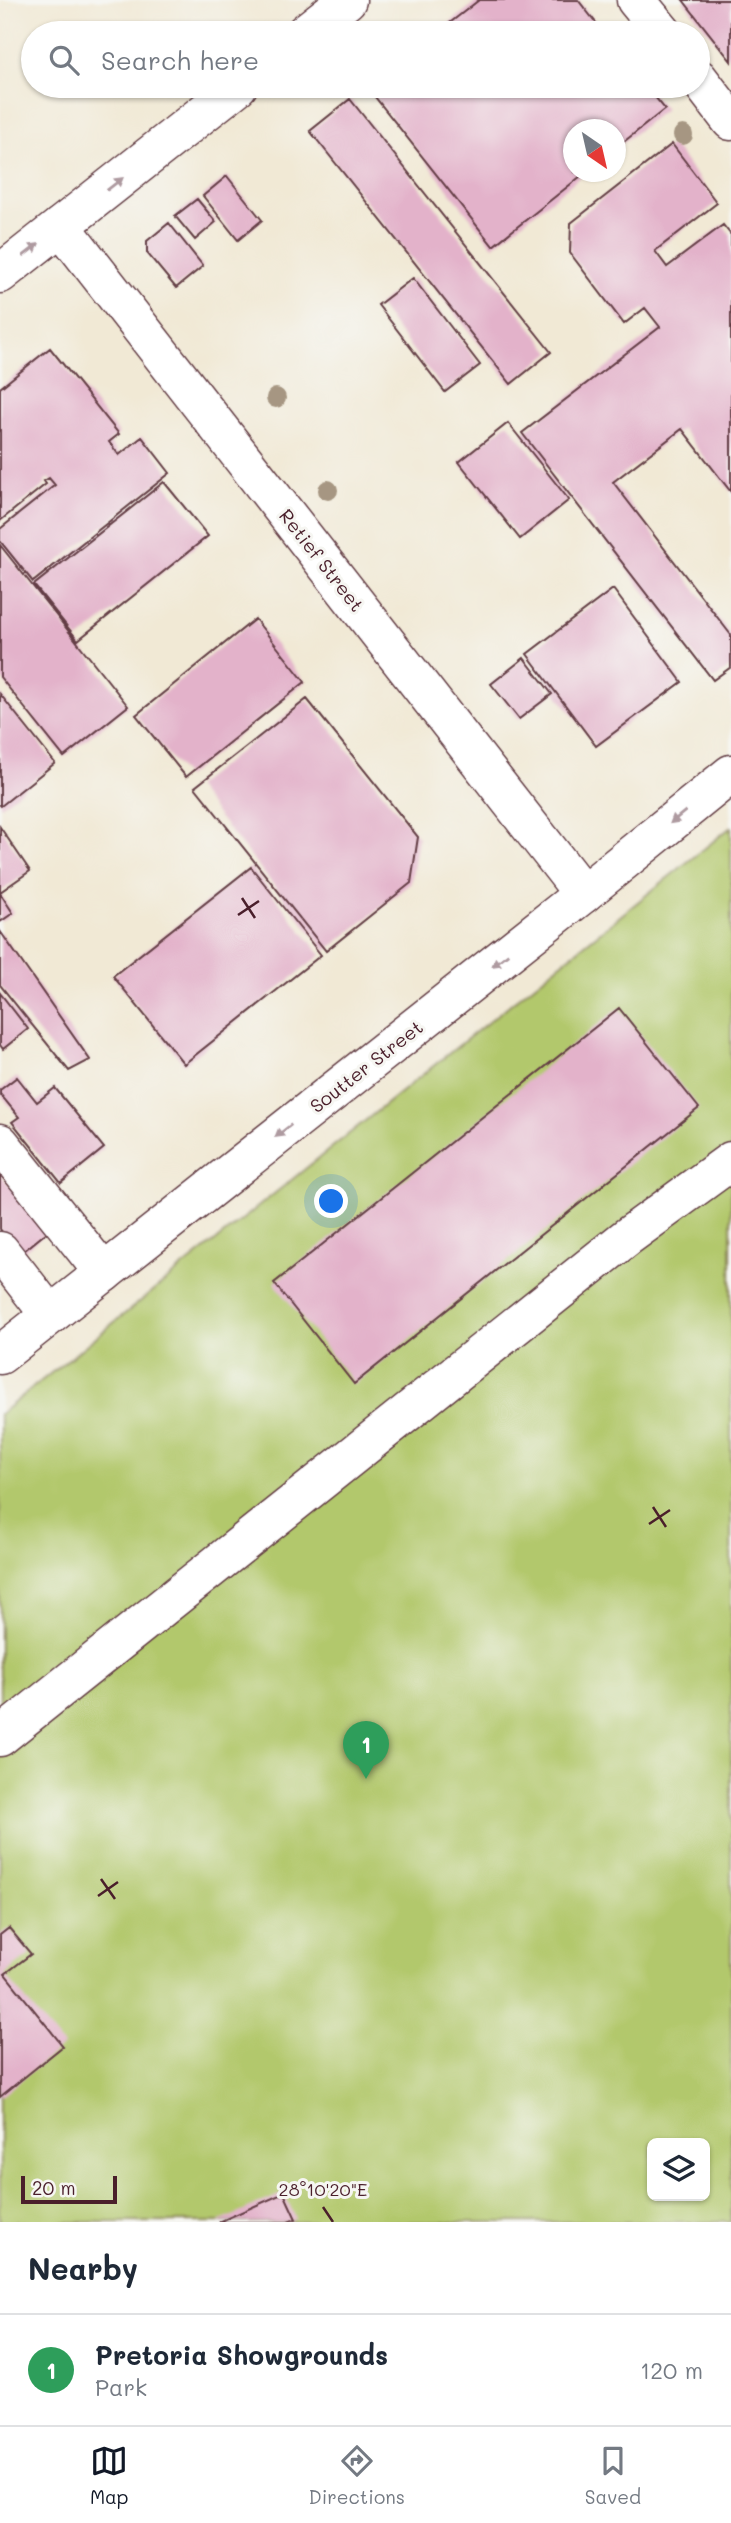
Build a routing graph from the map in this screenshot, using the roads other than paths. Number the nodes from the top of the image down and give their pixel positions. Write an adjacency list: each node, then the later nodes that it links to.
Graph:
1 (346, 0): 3 (main road)
2 (636, 0): 4 (main road)
3 (319, 21)
4 (653, 21)
5 (710, 94): 7 (main road)
6 (223, 98): 8 (main road, one-way to 6)
7 (731, 121)
8 (61, 226): 9 (main road, one-way to 8); 11 (main road, Retief Street)
9 (0, 274)
10 (731, 774): 11 (main road, Soutter Street, one-way to 11)
11 (583, 894): 15 (main road, Soutter Street, one-way to 15)
12 (0, 1143): 15 (main road)
13 (731, 1161): 18 (main road)
14 (0, 1251): 16 (main road)
15 (104, 1273): 16 (main road, Soutter Street)
16 (50, 1315): 17 (main road, Soutter Street)
17 (0, 1355)
18 (0, 1737)

